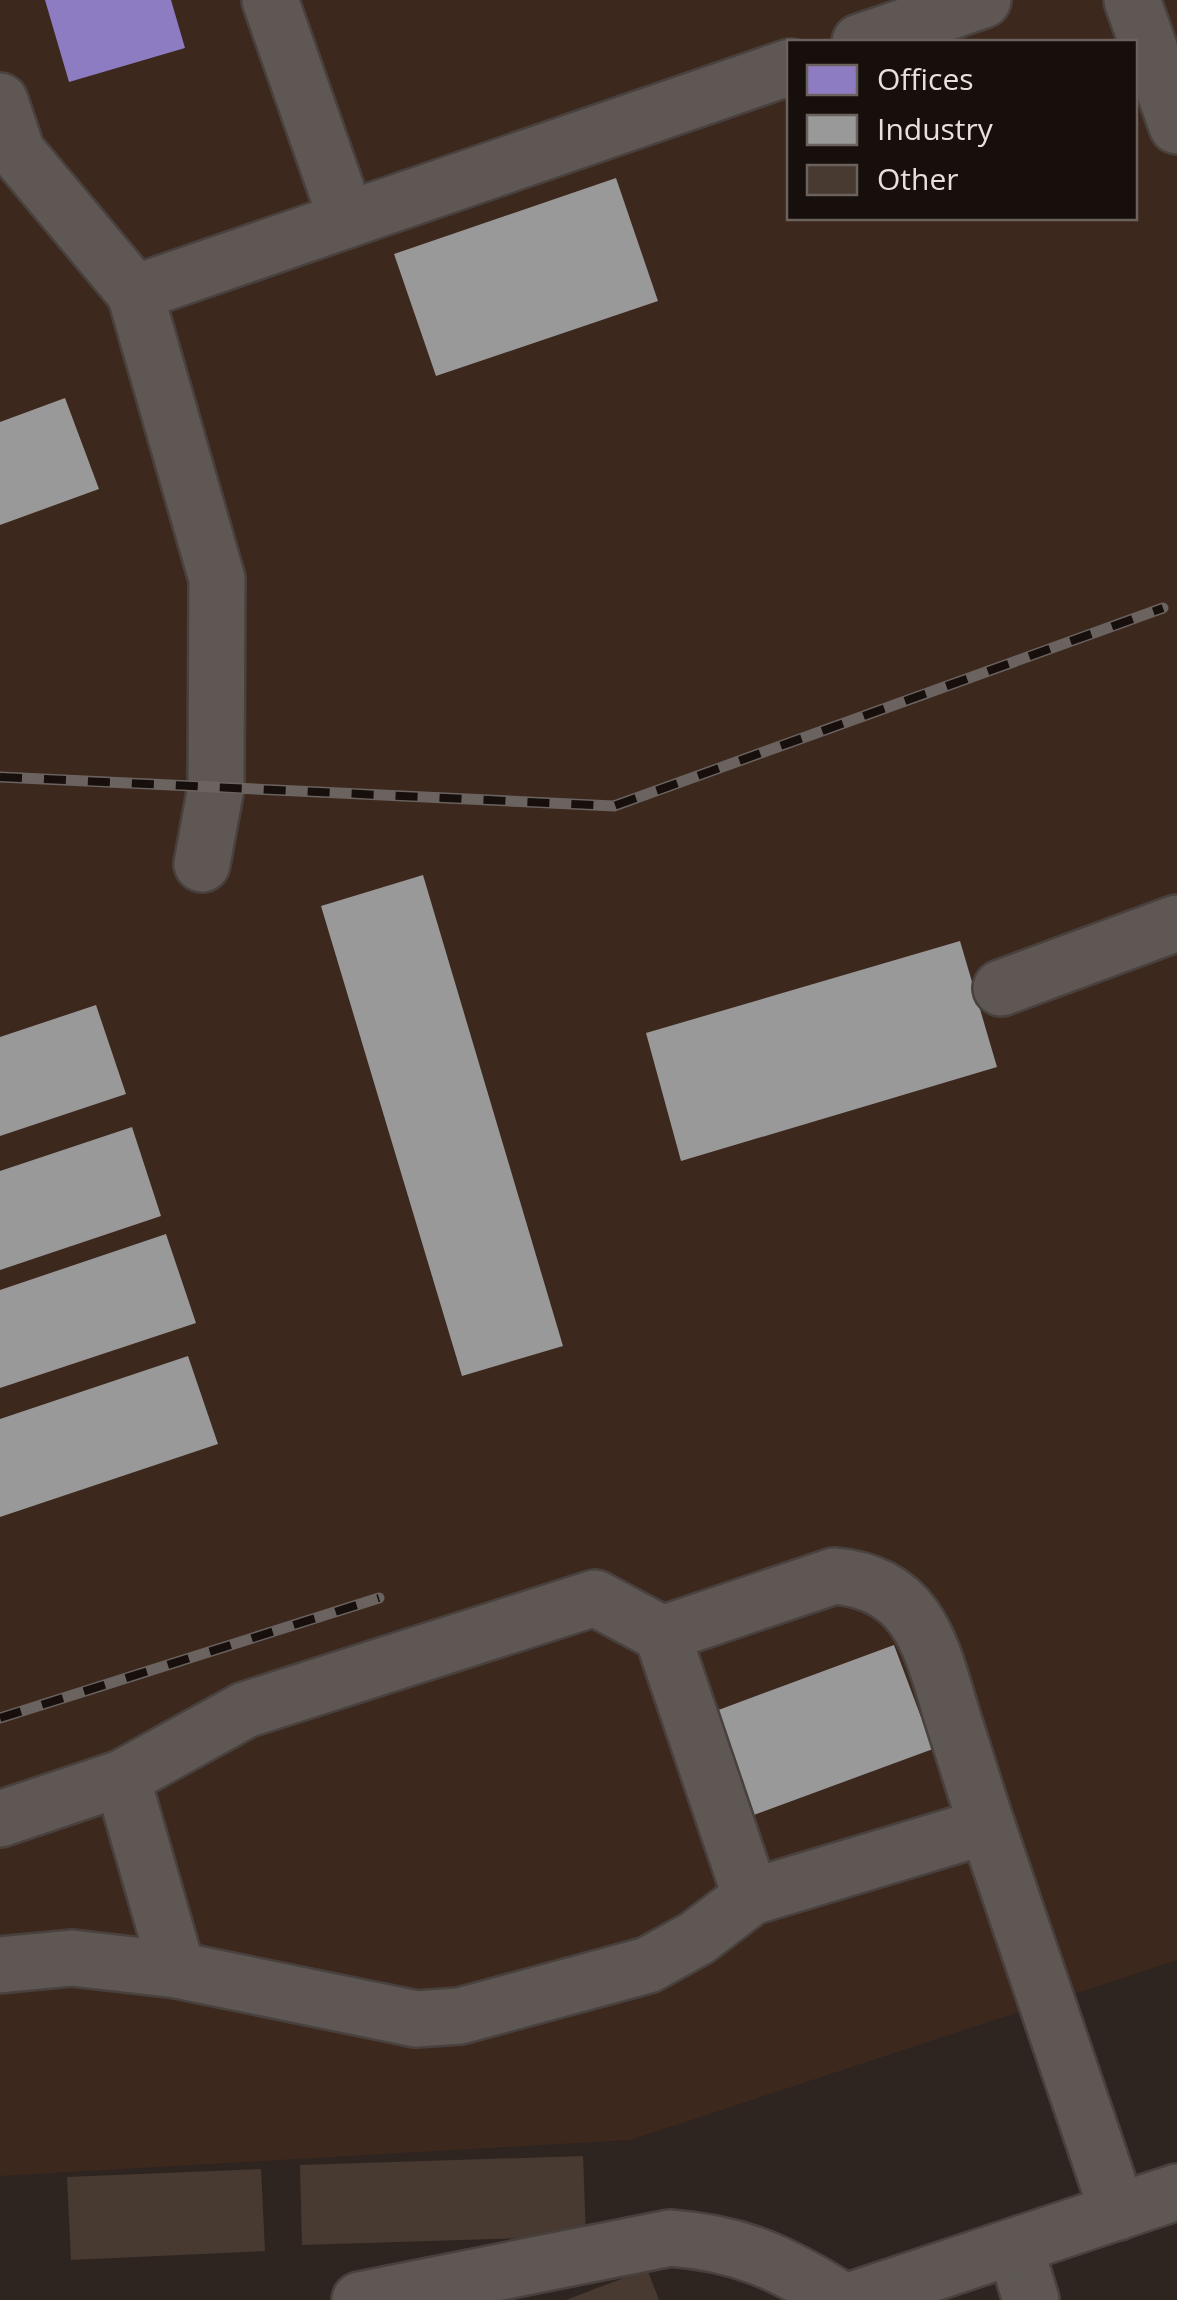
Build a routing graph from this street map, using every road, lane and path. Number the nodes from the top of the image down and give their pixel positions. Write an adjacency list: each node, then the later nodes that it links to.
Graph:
1 (270, 0): 8 (street)
2 (983, 0): 4 (street)
3 (1132, 0): 7 (street)
4 (866, 40)
5 (787, 68): 8 (street)
6 (0, 101): 9 (street)
7 (1177, 126)
8 (348, 220): 9 (street)
9 (135, 293): 10 (street)
10 (202, 864)
11 (1177, 923): 12 (street)
12 (1001, 988)
13 (662, 1634): 14 (street); 16 (street); 17 (street)
14 (122, 1778): 15 (street); 19 (street)
15 (0, 1818)
16 (987, 1826): 17 (street); 21 (street)
17 (751, 1897): 19 (street)
18 (0, 1965): 19 (street)
19 (177, 1970)
20 (1177, 2192): 21 (street)
21 (1118, 2212): 22 (street)
22 (1015, 2247): 25 (street); 26 (street)
23 (360, 2300): 24 (street)
24 (842, 2300)
25 (852, 2300)
26 (1030, 2300)

